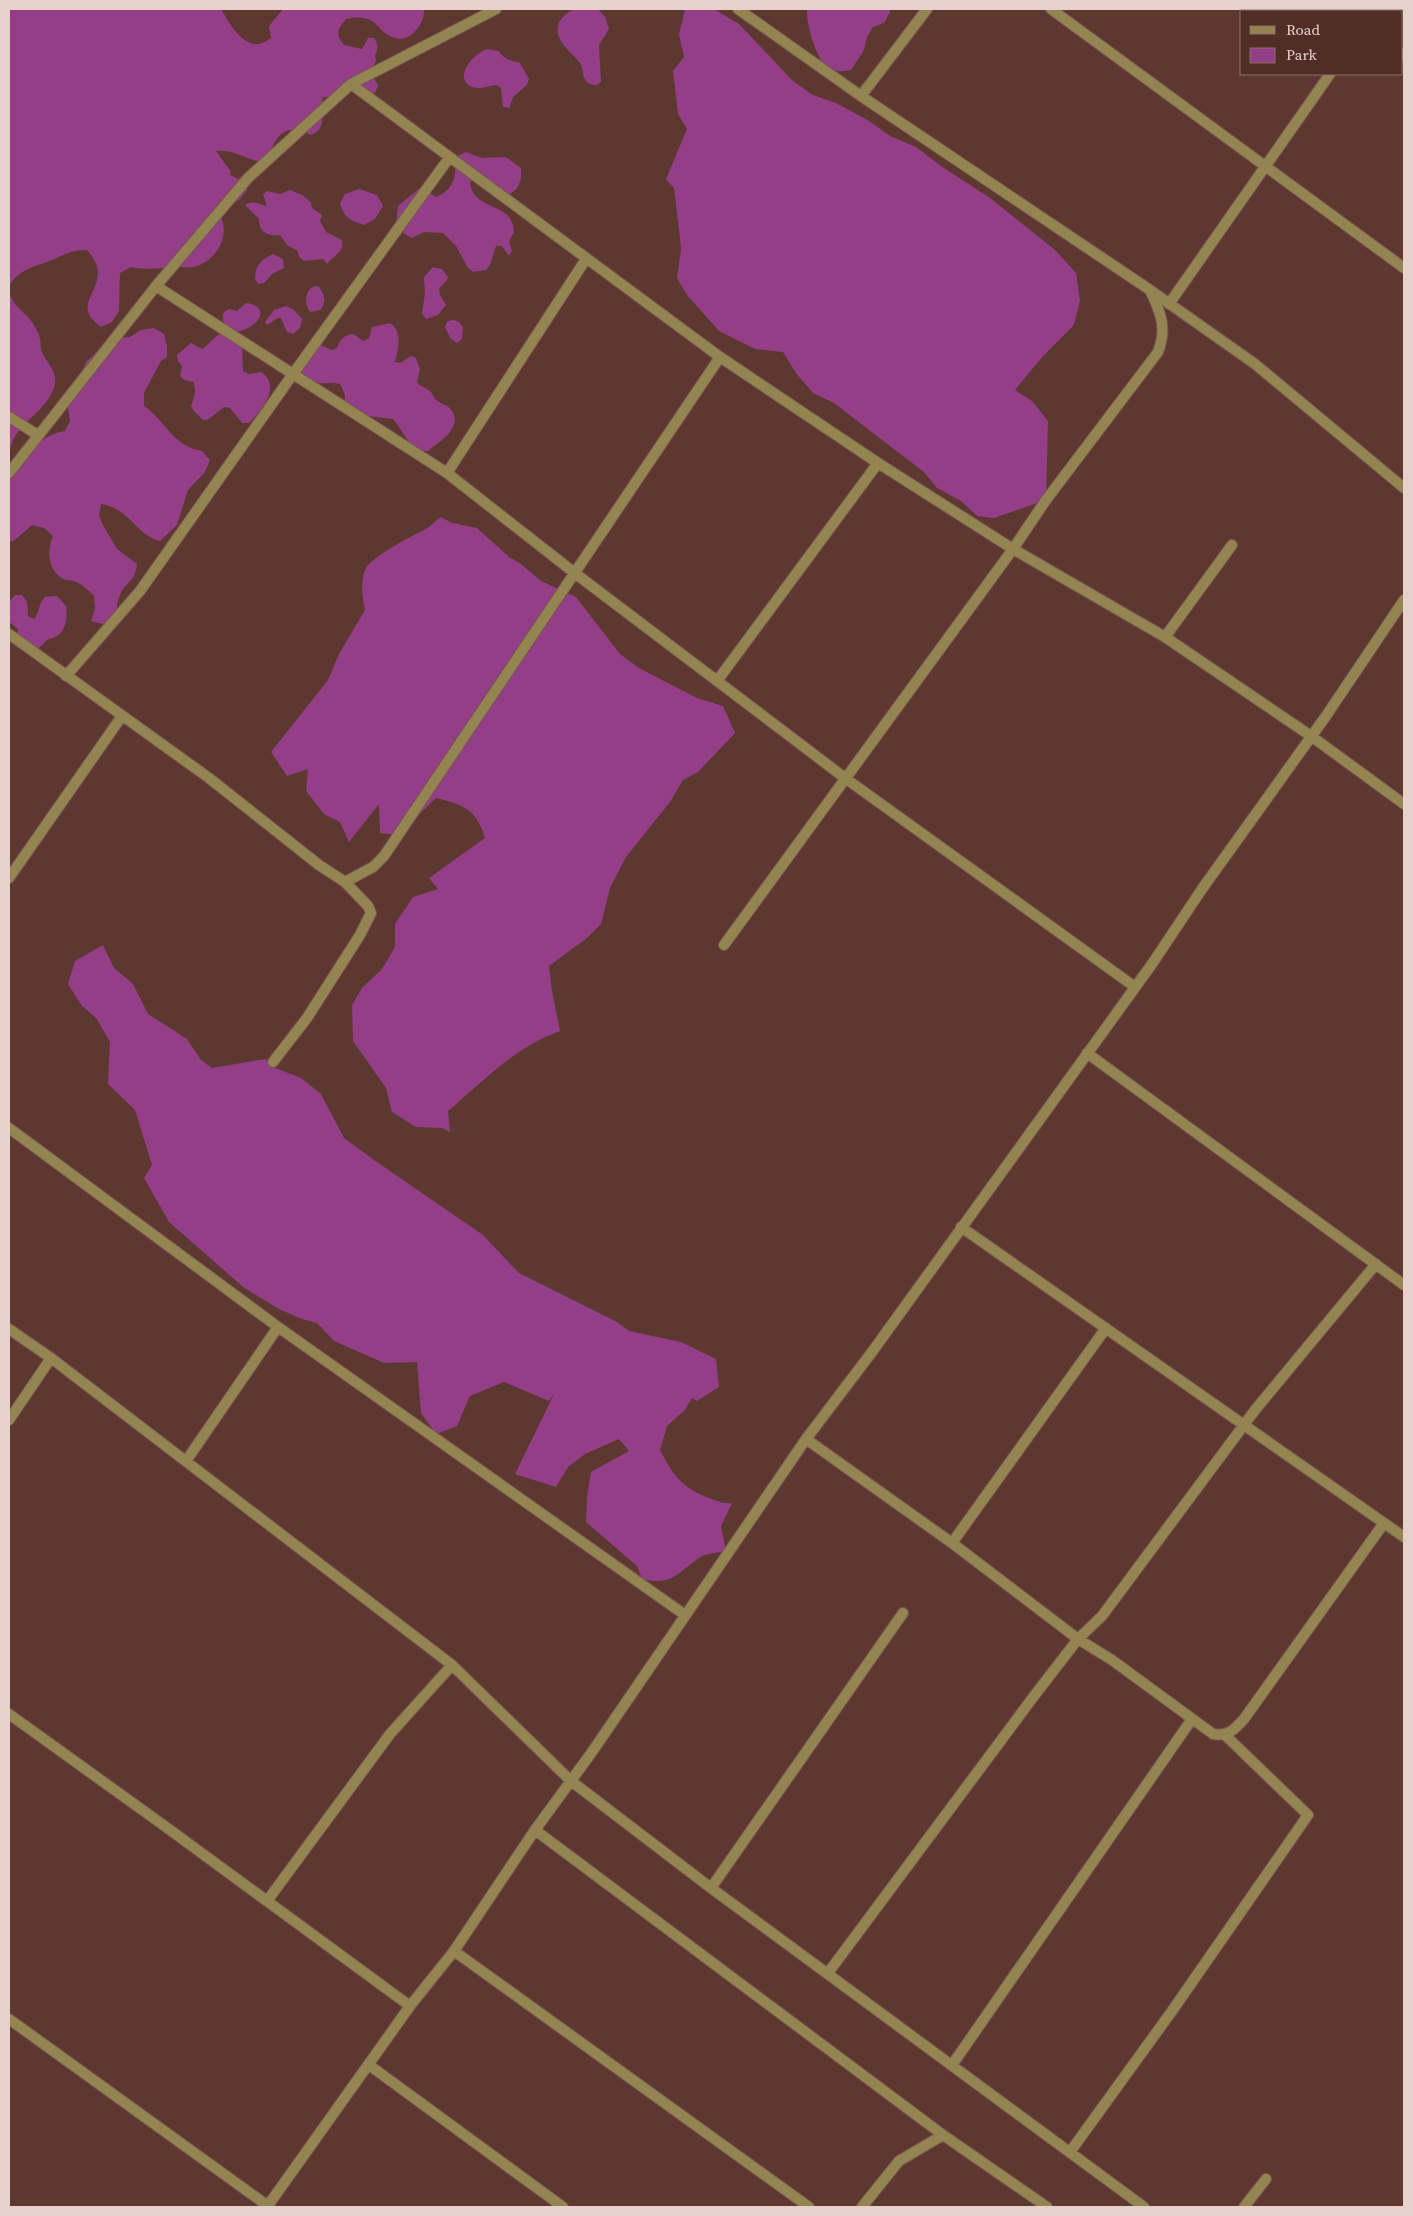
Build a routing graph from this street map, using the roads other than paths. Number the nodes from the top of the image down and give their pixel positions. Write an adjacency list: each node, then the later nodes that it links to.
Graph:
1 (496, 9): 6 (street)
2 (738, 9): 7 (street)
3 (927, 9): 7 (street)
4 (1051, 9): 9 (street)
5 (1329, 75): 9 (street)
6 (351, 84): 8 (street); 12 (street)
7 (861, 96): 13 (street)
8 (449, 158): 10 (street); 16 (street)
9 (1264, 166): 11 (street); 14 (street)
10 (586, 259): 15 (street); 21 (street)
11 (1404, 268)
12 (156, 286): 16 (street); 18 (street)
13 (1150, 290): 14 (street); 24 (street)
14 (1170, 304): 22 (street)
15 (720, 357): 19 (street); 25 (street)
16 (293, 374): 21 (street); 29 (street)
17 (9, 417): 18 (street)
18 (38, 435): 20 (street)
19 (878, 463): 24 (street); 30 (street)
20 (9, 473)
21 (447, 473): 25 (street)
22 (1404, 488)
23 (1232, 545): 28 (street)
24 (1013, 550): 28 (street); 33 (street)
25 (576, 574): 30 (street); 36 (street)
26 (1404, 600): 32 (street)
27 (9, 634): 29 (street)
28 (1165, 637): 32 (street)
29 (66, 676): 31 (street)
30 (717, 680): 33 (street)
31 (122, 716): 35 (street); 36 (street)
32 (1311, 736): 34 (street); 38 (street)
33 (845, 778): 37 (street); 38 (street)
34 (1404, 804)
35 (9, 878)
36 (345, 882): 40 (street)
37 (724, 945)
38 (1135, 988): 39 (street)
39 (1087, 1053): 42 (street); 43 (street)
40 (273, 1062)
41 (9, 1128): 45 (street)
42 (961, 1227): 46 (street); 51 (street)
43 (1376, 1264): 44 (street); 50 (street)
44 (1404, 1285)
45 (278, 1327): 52 (street); 57 (street)
46 (1106, 1328): 50 (street); 55 (street)
47 (9, 1329): 48 (street)
48 (52, 1358): 49 (street); 52 (street)
49 (9, 1420)
50 (1245, 1425): 53 (street); 58 (street)
51 (806, 1439): 55 (street); 57 (street)
52 (186, 1461): 59 (street)
53 (1384, 1523): 54 (street); 62 (street)
54 (1404, 1537)
55 (952, 1544): 58 (street)
56 (903, 1613): 65 (street)
57 (685, 1615): 63 (street)
58 (1078, 1639): 61 (street); 68 (street)
59 (452, 1665): 63 (street); 66 (street)
60 (9, 1714): 66 (street)
61 (1192, 1719): 62 (street); 72 (street)
62 (1225, 1735): 74 (street)
63 (570, 1782): 64 (street); 65 (street)
64 (535, 1830): 67 (street); 73 (street)
65 (711, 1888): 68 (street)
66 (267, 1902): 69 (street)
67 (454, 1951): 69 (street); 78 (street)
68 (828, 1973): 72 (street)
69 (410, 2006): 71 (street)
70 (9, 2020): 76 (street)
71 (369, 2065): 76 (street); 77 (street)
72 (952, 2065): 74 (street)
73 (943, 2135): 79 (street); 80 (street)
74 (1070, 2152): 81 (street)
75 (1266, 2179): 82 (street)
76 (267, 2206)
77 (563, 2207)
78 (809, 2207)
79 (862, 2207)
80 (1047, 2207)
81 (1144, 2207)
82 (1244, 2207)

